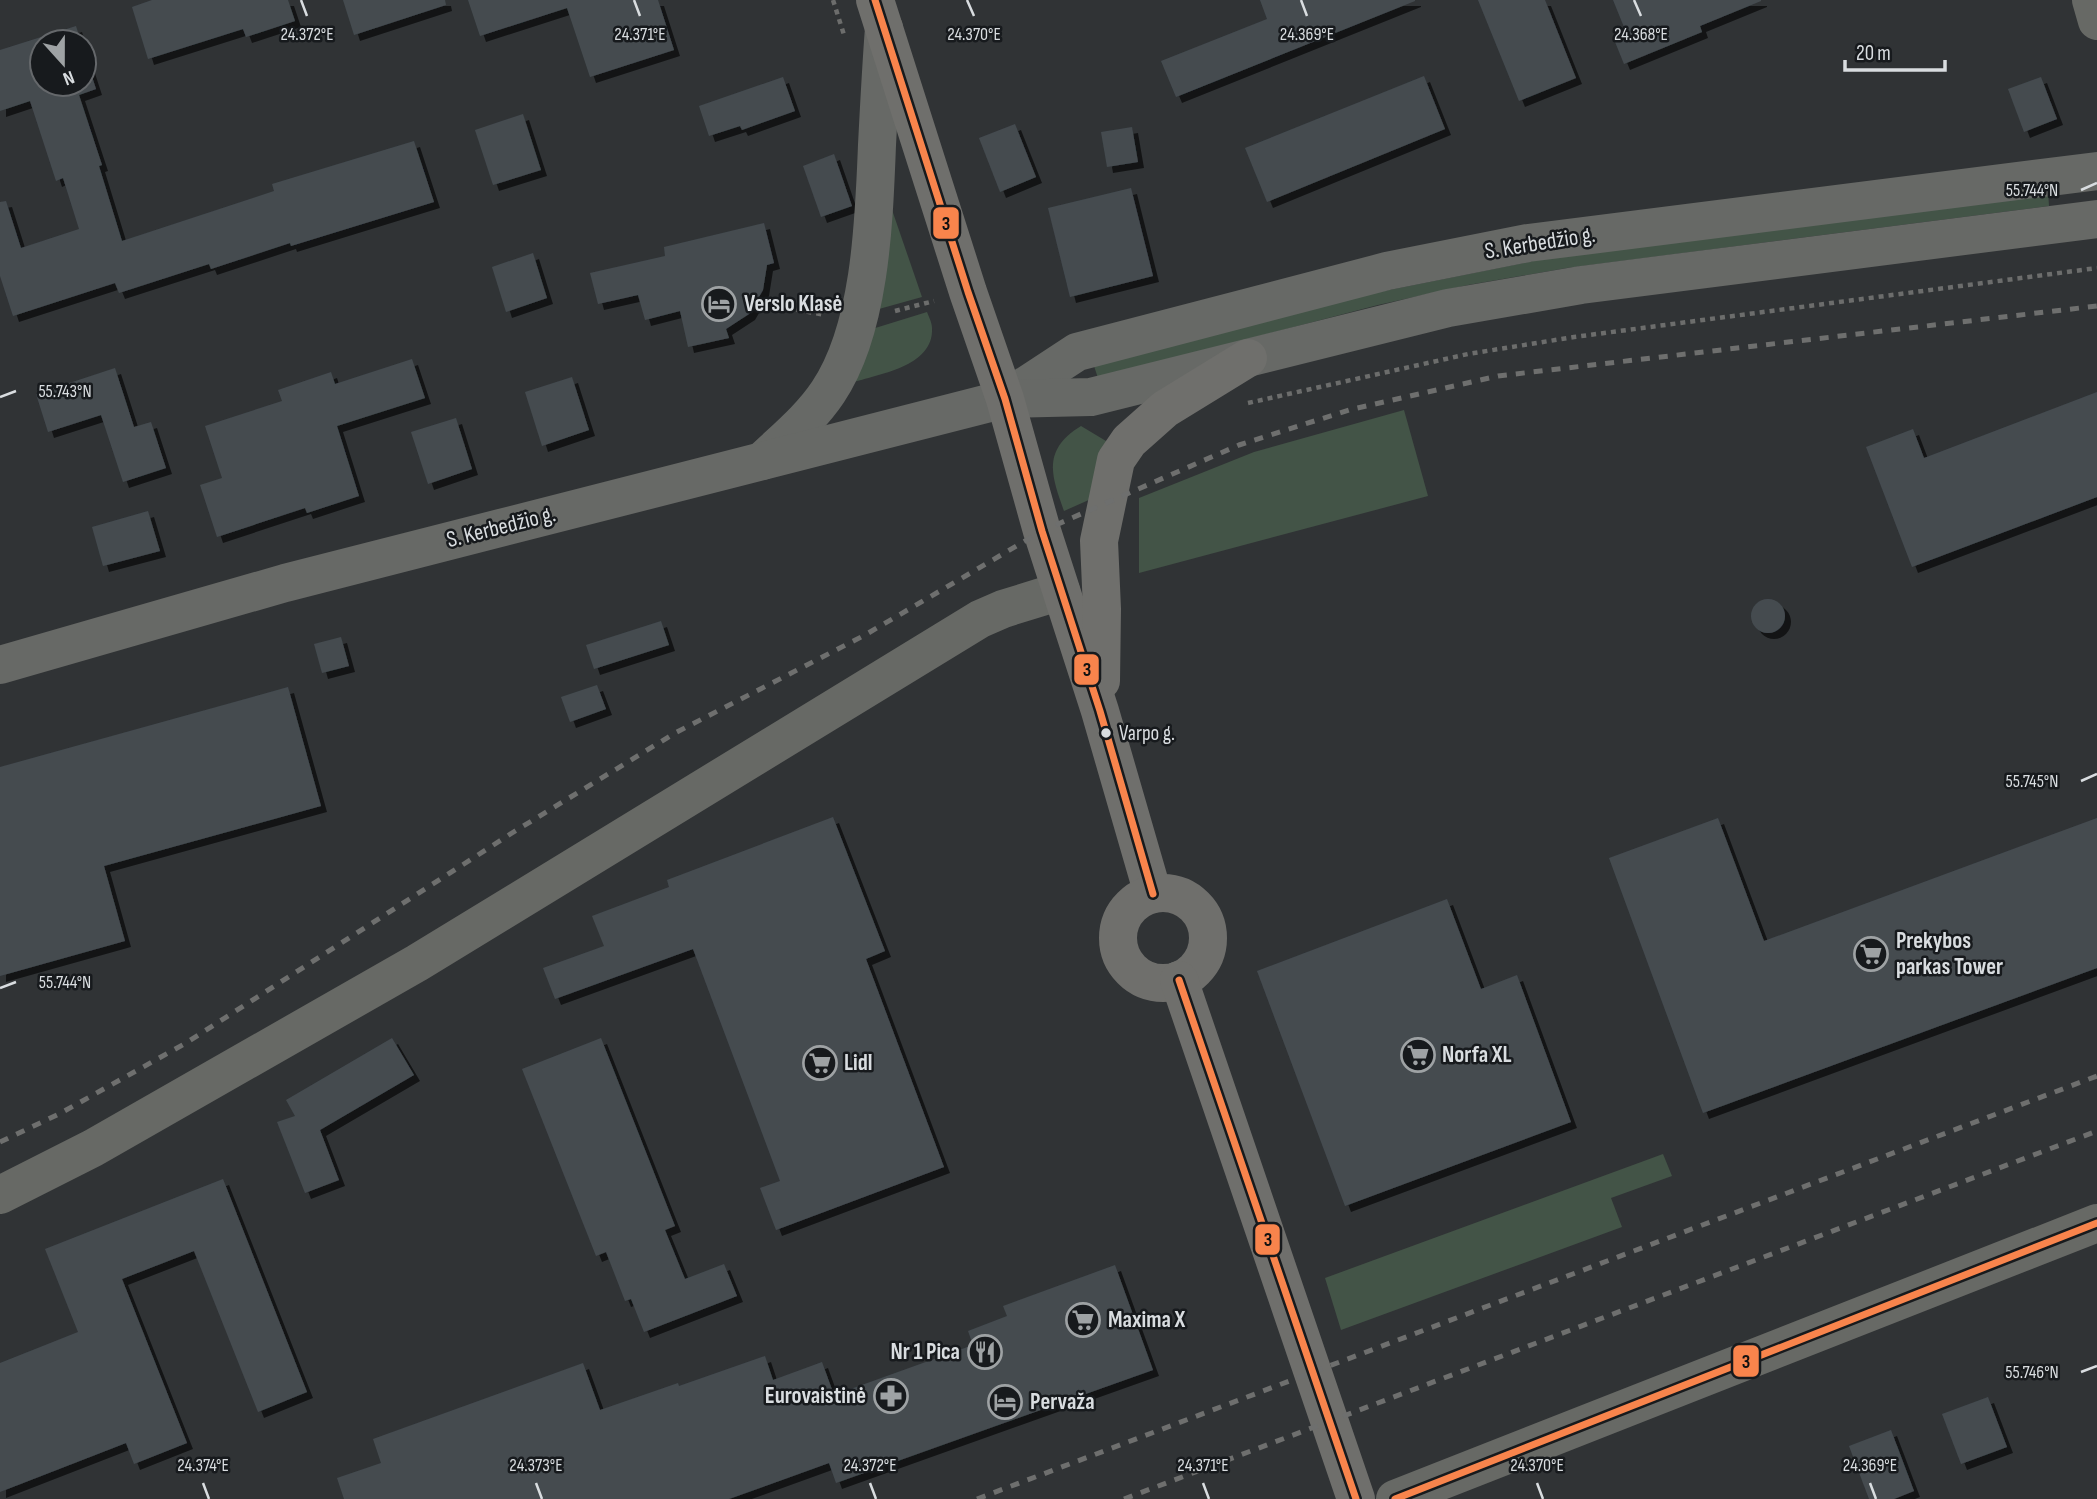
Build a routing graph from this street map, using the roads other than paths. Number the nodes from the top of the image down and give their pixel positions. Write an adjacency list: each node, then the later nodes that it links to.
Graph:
1 (2091, 0): 3 (street)
2 (879, 14): 7 (highway); 8 (main road)
3 (2097, 21)
4 (2097, 171): 7 (main road, S. Kerbedžio g.)
5 (2097, 219): 6 (main road, S. Kerbedžio g.)
6 (1248, 358): 7 (main road, S. Kerbedžio g.); 11 (highway)
7 (1005, 399): 8 (main road, S. Kerbedžio g.); 9 (highway)
8 (760, 462): 10 (main road, S. Kerbedžio g.)
9 (1061, 590): 11 (highway); 14 (street)
10 (0, 665)
11 (1100, 711): 12 (highway)
12 (1153, 894): 13 (highway); 13 (highway)
13 (1179, 979): 16 (highway)
14 (0, 1195)
15 (2097, 1223): 17 (street)
16 (1356, 1499)
17 (1395, 1499)

